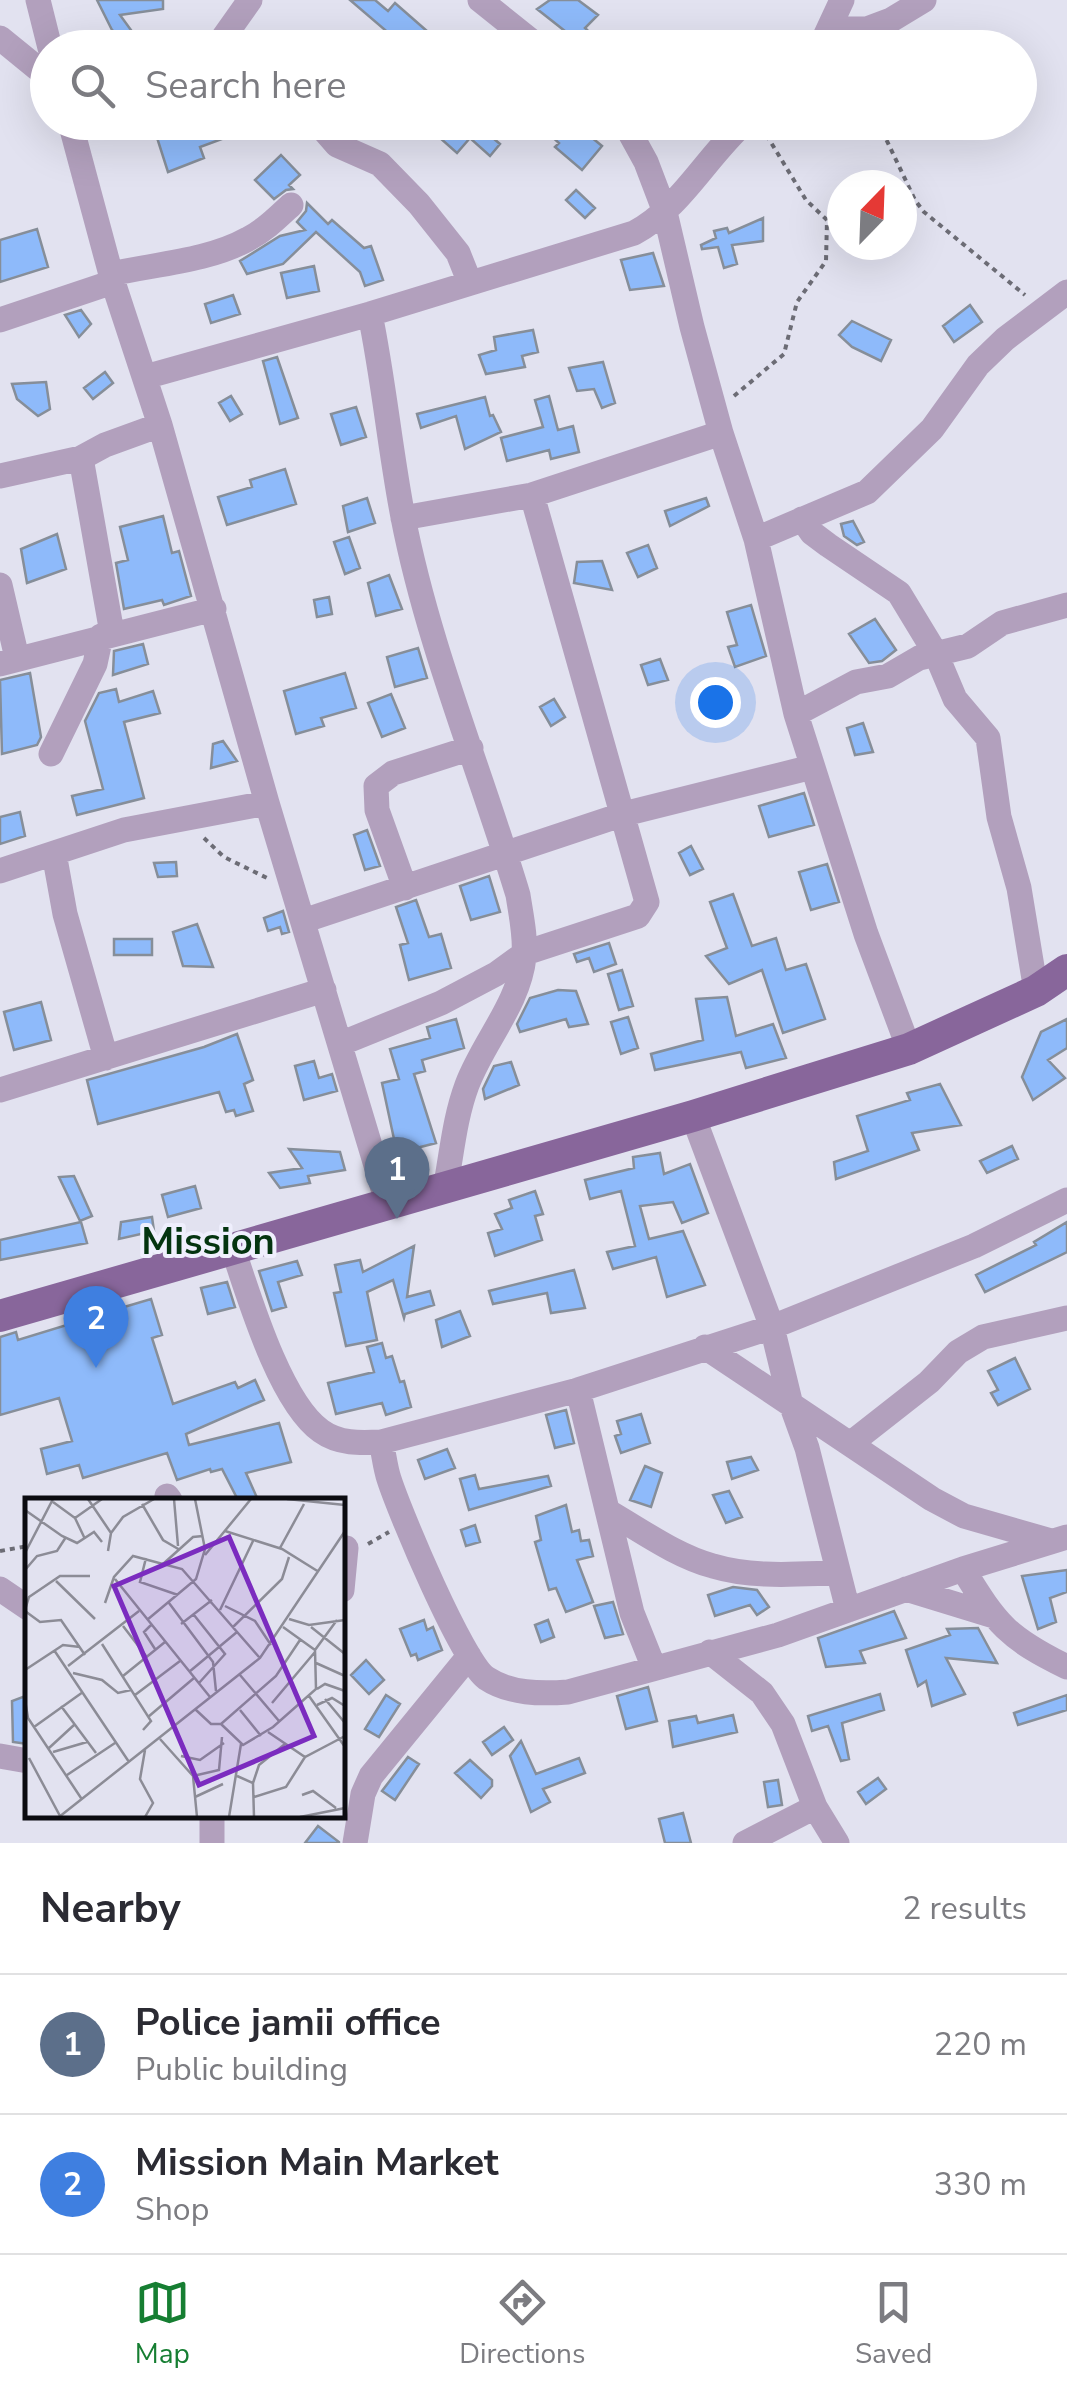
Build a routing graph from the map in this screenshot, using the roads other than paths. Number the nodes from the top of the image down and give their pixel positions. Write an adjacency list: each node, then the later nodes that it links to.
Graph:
1 (38, 0): 6 (street)
2 (250, 0): 7 (street)
3 (480, 0): 8 (street)
4 (842, 0): 9 (street)
5 (924, 0): 10 (street)
6 (46, 30)
7 (229, 30)
8 (518, 30)
9 (830, 30)
10 (845, 30)
11 (0, 38): 12 (street)
12 (30, 63)
13 (75, 140): 19 (street)
14 (333, 140): 20 (street)
15 (634, 140): 18 (street)
16 (727, 140): 18 (street)
17 (291, 205): 19 (street)
18 (665, 212): 20 (street); 25 (street)
19 (112, 278): 23 (street); 24 (street)
20 (470, 283): 22 (street)
21 (1067, 292): 31 (street)
22 (370, 314): 24 (street); 30 (street)
23 (0, 320)
24 (146, 377): 26 (street)
25 (718, 422): 29 (street); 32 (street)
26 (160, 425): 27 (street); 35 (street)
27 (82, 458): 28 (street); 36 (street)
28 (0, 476)
29 (532, 494): 30 (street); 45 (street)
30 (403, 518): 40 (street)
31 (802, 519): 32 (street); 37 (street)
32 (756, 539): 39 (street)
33 (0, 585): 38 (street)
34 (1067, 606): 37 (street)
35 (214, 609): 36 (street); 44 (street)
36 (107, 635): 38 (street); 41 (street)
37 (936, 654): 39 (street); 54 (street)
38 (9, 661)
39 (797, 718): 42 (street); 43 (street)
40 (471, 748): 47 (street); 49 (street)
41 (52, 754)
42 (812, 767): 43 (street); 56 (street)
43 (766, 778): 45 (street)
44 (267, 803): 46 (street); 50 (street)
45 (624, 814): 47 (street); 51 (street)
46 (54, 853): 48 (street); 57 (street)
47 (505, 854): 49 (street); 51 (street)
48 (0, 871)
49 (404, 888): 50 (street)
50 (303, 921): 53 (street)
51 (524, 953): 55 (street); 60 (street)
52 (1067, 970): 54 (main road)
53 (324, 990): 55 (street); 57 (street)
54 (1036, 991): 56 (main road)
55 (340, 1044): 62 (street)
56 (909, 1049): 59 (main road)
57 (106, 1058): 58 (street)
58 (0, 1090)
59 (694, 1116): 60 (main road); 66 (street)
60 (446, 1184): 62 (main road)
61 (1067, 1200): 66 (street)
62 (388, 1202): 63 (main road)
63 (233, 1249): 64 (main road); 70 (street)
64 (0, 1316)
65 (1067, 1318): 71 (street)
66 (772, 1327): 67 (street); 69 (street)
67 (705, 1346): 68 (street); 69 (street)
68 (578, 1390): 70 (street); 72 (street)
69 (790, 1401): 71 (street); 77 (street)
70 (381, 1442): 84 (street)
71 (850, 1444): 73 (street)
72 (609, 1512): 77 (street); 86 (street)
73 (1059, 1539): 76 (street)
74 (346, 1548): 75 (street)
75 (345, 1558)
76 (962, 1570): 79 (street); 82 (street)
77 (837, 1573): 81 (street)
78 (0, 1590): 80 (street)
79 (906, 1590): 81 (street); 82 (street)
80 (25, 1606)
81 (848, 1610): 83 (street)
82 (994, 1616): 85 (street)
83 (710, 1652): 86 (street); 89 (street)
84 (469, 1656): 86 (street); 90 (street)
85 (1067, 1667)
86 (654, 1668)
87 (0, 1756): 88 (street)
88 (25, 1761)
89 (814, 1807): 91 (street); 92 (street)
90 (355, 1843)
91 (745, 1843)
92 (838, 1843)

